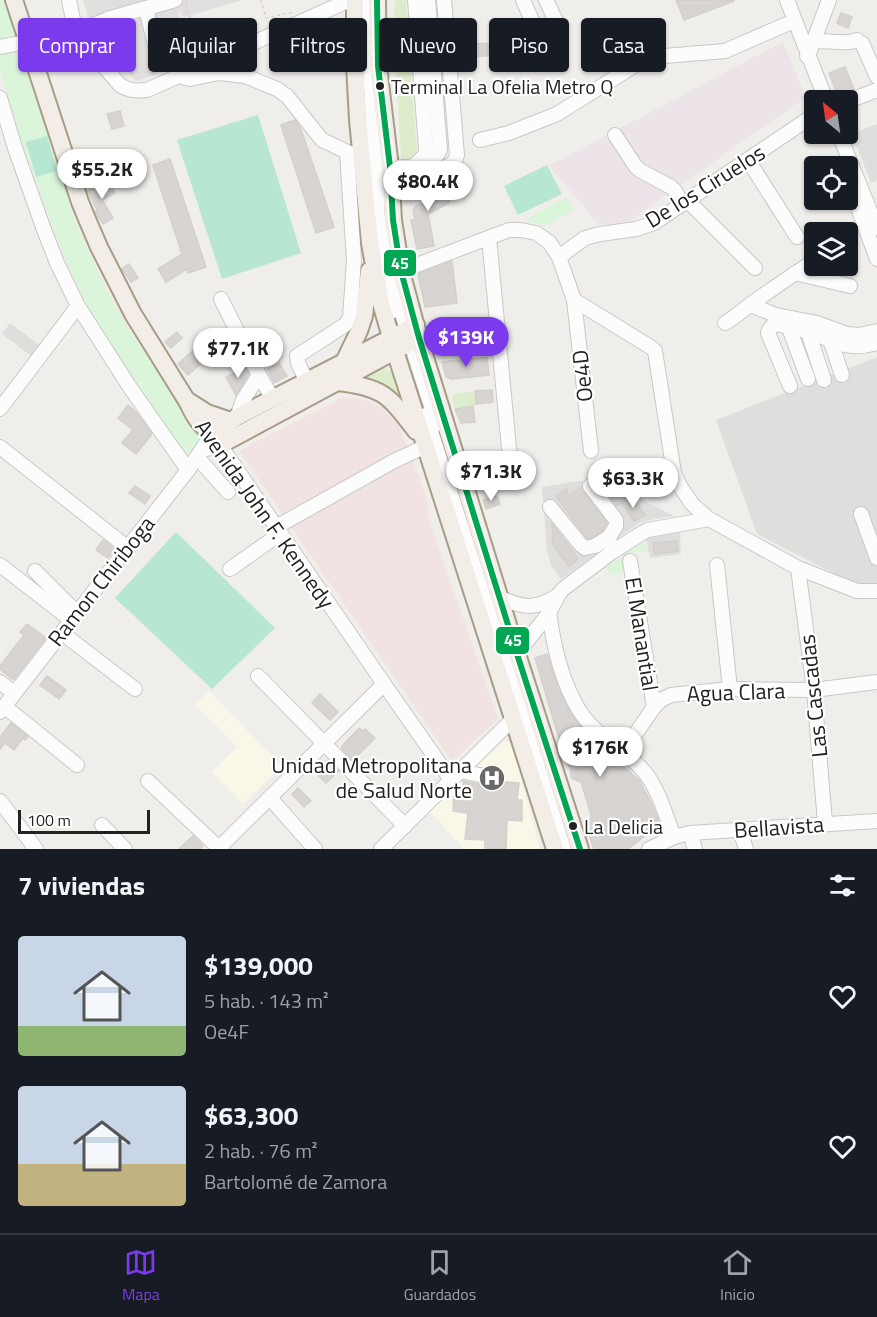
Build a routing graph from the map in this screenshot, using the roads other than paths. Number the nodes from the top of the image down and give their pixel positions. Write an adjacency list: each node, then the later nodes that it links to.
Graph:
1 (14, 0): 16 (main road, Avenida John F. Kennedy)
2 (69, 0): 17 (street)
3 (175, 0): 15 (street)
4 (353, 0): 27 (street); 42 (main road)
5 (369, 0): 42 (street)
6 (377, 0): 42 (main road)
7 (415, 0): 41 (street)
8 (428, 0): 41 (street)
9 (444, 0): 42 (street)
10 (523, 0): 11 (street)
11 (546, 0)
12 (778, 0): 20 (street)
13 (787, 0): 24 (street)
14 (829, 0): 21 (street)
15 (146, 9): 18 (street); 19 (street)
16 (19, 18)
17 (73, 18)
18 (110, 18)
19 (148, 18)
20 (787, 24): 24 (street); 36 (street)
21 (813, 41): 24 (street); 28 (street)
22 (18, 43): 23 (street)
23 (0, 47)
24 (804, 57): 29 (street); 30 (street)
25 (36, 72): 77 (main road, Avenida John F. Kennedy)
26 (108, 72): 27 (street)
27 (180, 75): 42 (street)
28 (877, 77)
29 (814, 90)
30 (821, 90)
31 (877, 90): 32 (street)
32 (858, 97)
33 (0, 98): 38 (street, Avenida John F. Kennedy)
34 (804, 122): 40 (street, De los Ciruelos)
35 (615, 135): 44 (street)
36 (480, 140)
37 (843, 144): 46 (street)
38 (15, 148): 39 (street); 60 (street, Avenida John F. Kennedy)
39 (0, 150)
40 (748, 160): 44 (street, De los Ciruelos); 47 (street)
41 (413, 166): 42 (street)
42 (374, 169): 43 (street); 49 (main road); 54 (main road); 65 (street); 65 (street); 73 (street)
43 (438, 175)
44 (684, 203): 50 (street, De los Ciruelos); 53 (street)
45 (858, 208): 51 (street)
46 (876, 221)
47 (797, 237)
48 (489, 238): 50 (street); 54 (street); 85 (street)
49 (370, 243): 65 (main road); 68 (main road)
50 (559, 257): 58 (street, Oe4D)
51 (877, 259)
52 (804, 267): 55 (street)
53 (755, 268)
54 (401, 271): 65 (main road)
55 (795, 273): 56 (street); 59 (street)
56 (850, 286)
57 (221, 299): 69 (street)
58 (574, 300): 83 (street, Oe4D); 91 (street)
59 (750, 305): 61 (street); 63 (street)
60 (78, 306): 78 (street); 86 (street, Avenida John F. Kennedy)
61 (725, 323)
62 (789, 327): 64 (street); 71 (street); 75 (street)
63 (877, 331)
64 (808, 332): 66 (street); 72 (street)
65 (405, 338): 68 (main road, Ramon Chiriboga); 74 (main road, Ramon Chiriboga); 81 (main road); 105 (main road); 142 (street); 143 (street)
66 (831, 342): 67 (street); 70 (street)
67 (877, 343)
68 (344, 362): 73 (main road, Ramon Chiriboga)
69 (259, 375): 76 (street); 79 (street)
70 (842, 375)
71 (808, 379)
72 (824, 380)
73 (307, 382): 76 (main road, Ramon Chiriboga)
74 (337, 382): 80 (main road, Ramon Chiriboga); 81 (main road)
75 (790, 386)
76 (273, 399): 79 (main road, Ramon Chiriboga)
77 (188, 401): 79 (main road); 80 (main road, Avenida John F. Kennedy)
78 (0, 409)
79 (234, 419): 80 (main road, Ramon Chiriboga)
80 (216, 439): 84 (street, Ramon Chiriboga); 92 (street, Avenida John F. Kennedy)
81 (425, 444): 92 (street); 120 (main road)
82 (0, 447): 94 (street)
83 (591, 451)
84 (200, 454): 86 (street, Ramon Chiriboga); 88 (street)
85 (511, 469)
86 (188, 470): 94 (street, Ramon Chiriboga)
87 (590, 486): 93 (street)
88 (228, 492)
89 (550, 507): 93 (street)
90 (861, 514): 96 (street)
91 (709, 519): 95 (street); 101 (street)
92 (278, 530): 100 (street); 113 (street, Avenida John F. Kennedy)
93 (609, 537): 95 (street)
94 (128, 548): 107 (street, Ramon Chiriboga)
95 (612, 552): 104 (street)
96 (877, 558)
97 (630, 561): 118 (street, El Manantial)
98 (0, 565): 107 (street)
99 (717, 565): 115 (street)
100 (230, 568)
101 (798, 568): 103 (street); 116 (street, Las Cascadas)
102 (35, 571): 107 (street)
103 (876, 587)
104 (559, 594): 105 (street); 106 (street)
105 (500, 598): 109 (main road)
106 (549, 613): 109 (street); 122 (street)
107 (74, 616): 108 (street, Ramon Chiriboga)
108 (62, 633): 114 (street); 117 (street, Ramon Chiriboga)
109 (517, 654): 144 (main road)
110 (258, 676): 121 (street)
111 (0, 682): 117 (street)
112 (877, 682): 116 (street, Agua Clara)
113 (384, 684): 121 (street); 124 (street, Avenida John F. Kennedy)
114 (135, 689)
115 (730, 689): 116 (street, Agua Clara); 118 (street, Agua Clara)
116 (814, 690): 130 (street, Las Cascadas)
117 (14, 693): 119 (street, Ramon Chiriboga)
118 (654, 707): 122 (street, Agua Clara)
119 (2, 709): 123 (street)
120 (513, 719): 124 (street); 141 (main road)
121 (325, 743): 127 (street); 132 (street)
122 (623, 752): 135 (street)
123 (78, 765)
124 (455, 776): 125 (street); 132 (street)
125 (485, 776)
126 (148, 781): 138 (street)
127 (270, 798): 138 (street); 139 (street)
128 (0, 801): 136 (street)
129 (877, 821): 130 (street, Bellavista)
130 (825, 823): 133 (street, Bellavista)
131 (102, 825): 137 (street)
132 (405, 826): 140 (street)
133 (740, 830): 134 (street, Bellavista); 147 (street)
134 (690, 833): 135 (street, Bellavista); 146 (street)
135 (674, 837): 145 (street, Bellavista)
136 (36, 849)
137 (125, 849)
138 (219, 849)
139 (315, 849)
140 (381, 849)
141 (555, 849)
142 (564, 849)
143 (572, 849)
144 (580, 849)
145 (649, 849)
146 (695, 849)
147 (746, 849)

